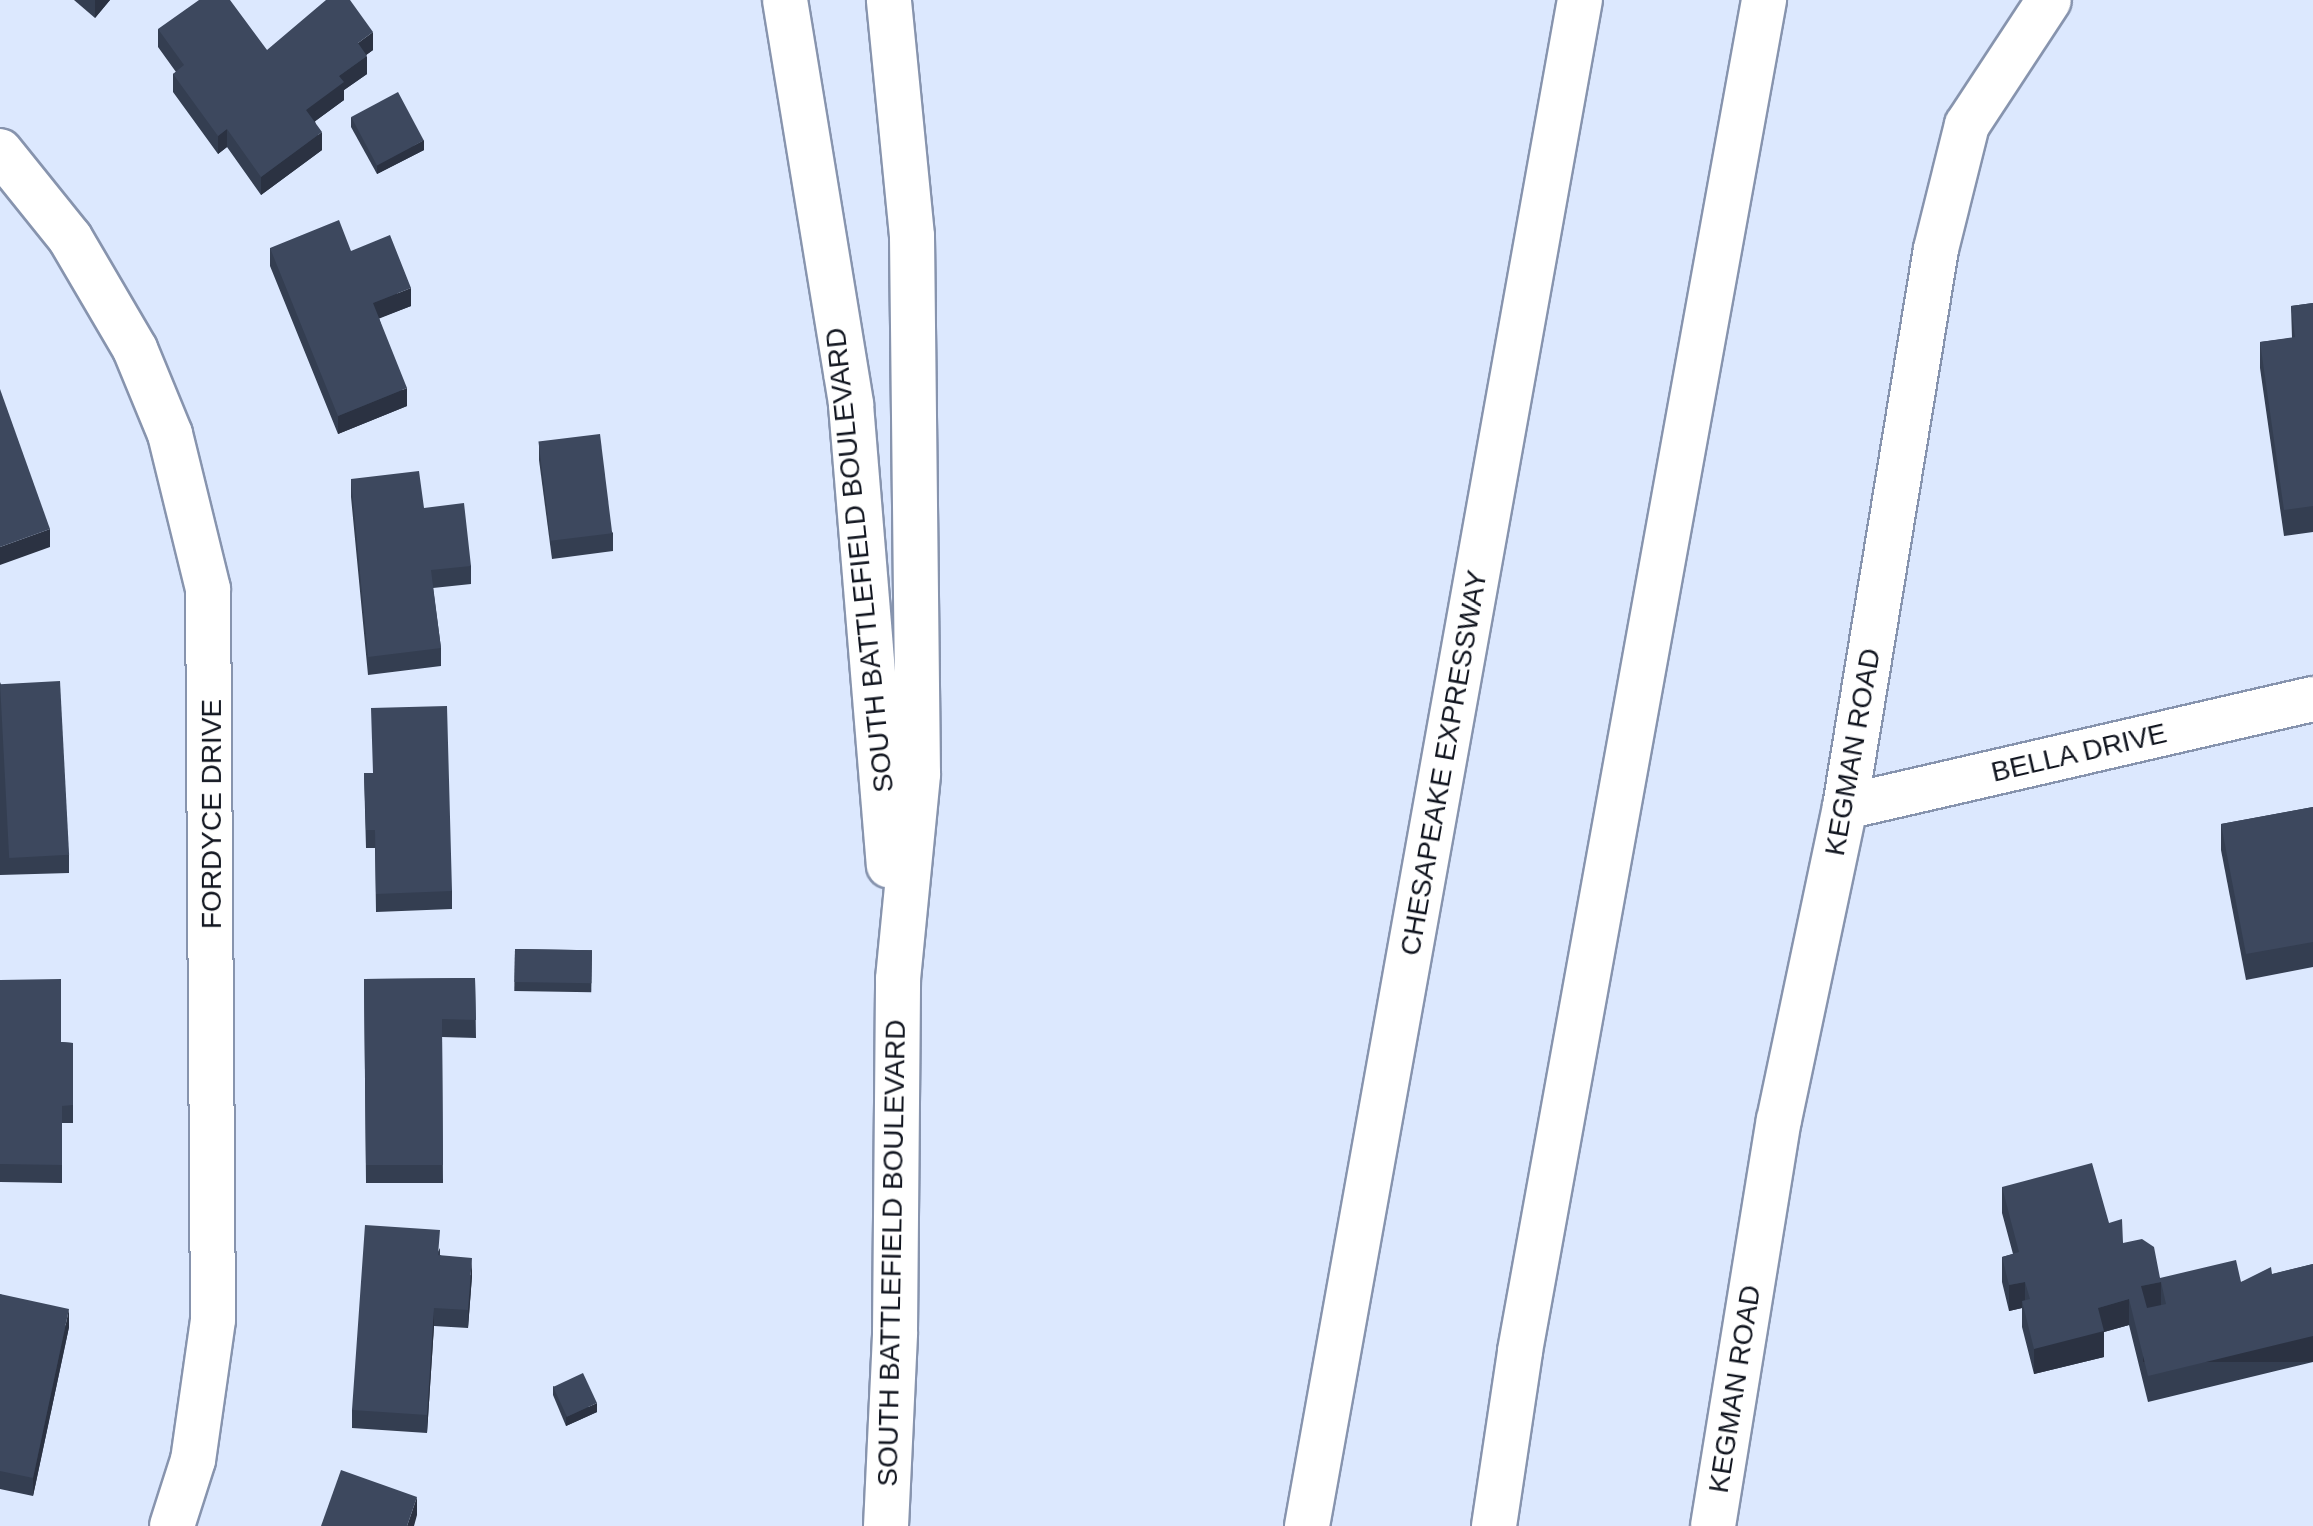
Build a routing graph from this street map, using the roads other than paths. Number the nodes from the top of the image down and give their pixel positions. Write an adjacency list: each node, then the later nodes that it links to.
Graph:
1 (785, 0): 9 (main road, SOUTH BATTLEFIELD BOULEVARD)
2 (889, 0): 9 (main road, SOUTH BATTLEFIELD BOULEVARD)
3 (1580, 0): 12 (main road, CHESAPEAKE EXPRESSWAY)
4 (1764, 0): 13 (main road)
5 (2049, 0): 8 (main road, KEGMAN ROAD)
6 (0, 151): 10 (main road, FORDYCE DRIVE)
7 (2313, 699): 8 (main road, BELLA DRIVE)
8 (1845, 807): 14 (main road, KEGMAN ROAD)
9 (898, 979): 11 (main road, SOUTH BATTLEFIELD BOULEVARD)
10 (172, 1526)
11 (886, 1526)
12 (1307, 1526)
13 (1494, 1526)
14 (1713, 1526)

